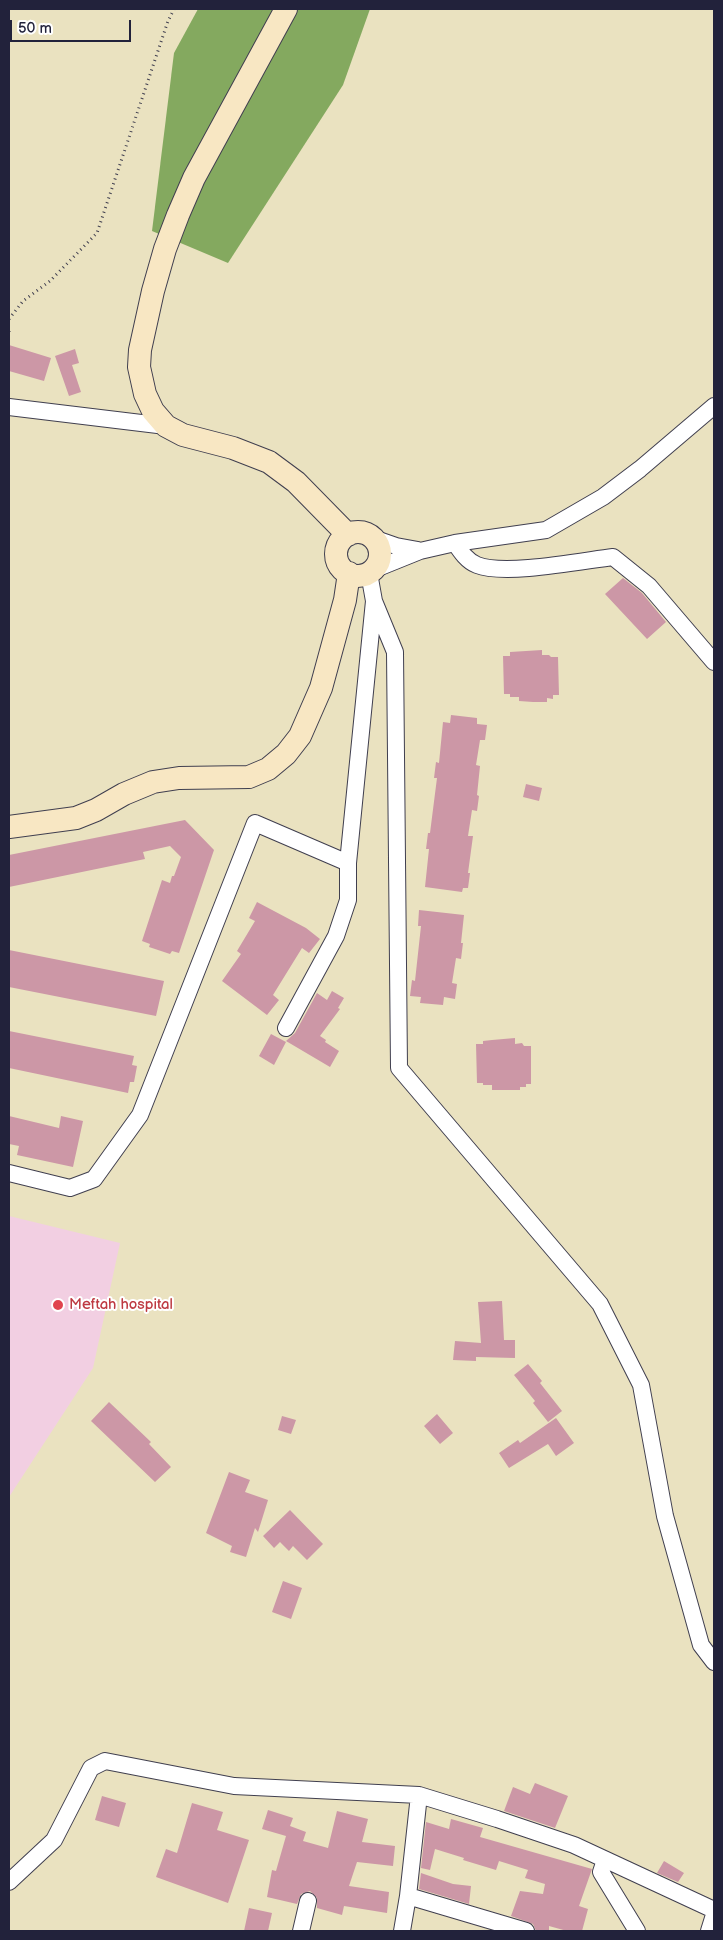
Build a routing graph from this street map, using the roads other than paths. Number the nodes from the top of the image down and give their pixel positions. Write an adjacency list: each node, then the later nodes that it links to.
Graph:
1 (286, 9): 4 (main road)
2 (714, 406): 7 (street)
3 (9, 407): 4 (street)
4 (166, 426): 5 (main road)
5 (348, 535): 6 (main road); 9 (main road)
6 (373, 538): 8 (street); 9 (main road)
7 (455, 543): 8 (street); 11 (street)
8 (420, 551): 9 (street)
9 (364, 572): 10 (street); 12 (main road)
10 (374, 601): 13 (street); 16 (street)
11 (714, 662)
12 (9, 827)
13 (348, 863): 14 (street); 15 (street)
14 (286, 1028)
15 (9, 1173)
16 (714, 1662)
17 (419, 1795): 18 (street); 19 (street); 20 (street)
18 (605, 1860): 22 (street); 27 (street)
19 (9, 1882)
20 (408, 1896): 25 (street); 26 (street)
21 (308, 1901): 24 (street)
22 (714, 1910)
23 (714, 1915): 28 (street)
24 (301, 1931)
25 (402, 1931)
26 (526, 1931)
27 (637, 1931)
28 (709, 1931)

